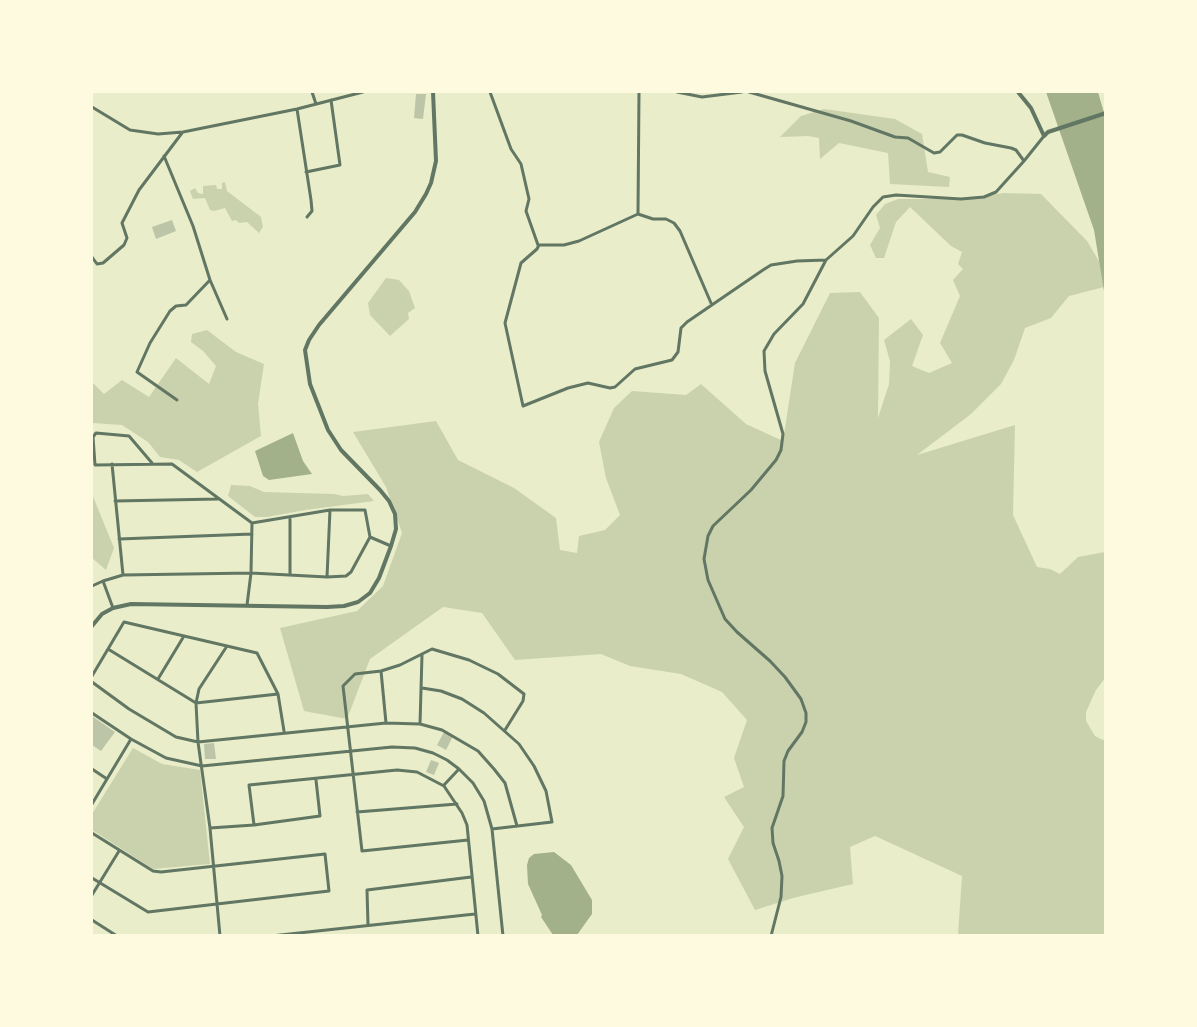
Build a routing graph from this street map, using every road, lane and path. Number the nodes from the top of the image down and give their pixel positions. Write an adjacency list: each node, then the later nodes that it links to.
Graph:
1 (312, 92): 12 (street)
2 (363, 92): 10 (street)
3 (433, 92): 40 (street)
4 (490, 92): 23 (street)
5 (639, 92): 21 (street)
6 (677, 92): 7 (street)
7 (742, 92)
8 (749, 92): 19 (street)
9 (1018, 92): 17 (street)
10 (352, 93): 11 (street)
11 (331, 100): 12 (street); 20 (street)
12 (316, 104): 14 (street)
13 (92, 106): 16 (street)
14 (297, 109): 16 (street); 20 (street)
15 (1106, 113): 17 (street)
16 (183, 132): 18 (street)
17 (1046, 134): 19 (street)
18 (164, 156): 24 (street); 26 (street)
19 (1024, 161): 25 (street)
20 (306, 171): 22 (street)
21 (638, 214): 23 (street); 27 (street)
22 (307, 217)
23 (538, 245): 27 (street)
24 (92, 257)
25 (826, 260): 27 (street); 101 (street)
26 (210, 280): 28 (street); 29 (street)
27 (712, 304)
28 (227, 319)
29 (177, 400)
30 (152, 463): 31 (street); 31 (street); 32 (street)
31 (112, 465): 33 (street)
32 (220, 499): 33 (street); 36 (street)
33 (115, 501): 39 (street)
34 (330, 510): 35 (street); 38 (street); 44 (street)
35 (290, 518): 36 (street); 43 (street)
36 (252, 523): 37 (street)
37 (252, 534): 39 (street); 41 (street)
38 (370, 537): 40 (street); 44 (street)
39 (119, 539): 42 (street)
40 (391, 546): 47 (street)
41 (251, 573): 42 (street); 43 (street); 47 (street)
42 (123, 574): 45 (street)
43 (290, 574): 44 (street)
44 (327, 577)
45 (103, 581): 46 (street); 48 (street)
46 (92, 585)
47 (247, 607): 48 (street)
48 (113, 608): 49 (street)
49 (92, 626)
50 (184, 636): 51 (street); 52 (street); 56 (street)
51 (227, 646): 59 (street); 60 (street)
52 (108, 649): 55 (street); 56 (street)
53 (422, 655): 54 (street); 58 (street); 65 (street)
54 (381, 671): 62 (street); 64 (street)
55 (92, 676)
56 (158, 679): 60 (street)
57 (92, 682): 68 (street)
58 (422, 688): 63 (street); 65 (street)
59 (278, 694): 60 (street); 66 (street)
60 (196, 703): 68 (street)
61 (92, 714): 67 (street)
62 (386, 723): 63 (street); 64 (street)
63 (420, 724): 81 (street)
64 (348, 727): 66 (street); 69 (street)
65 (505, 730): 81 (street)
66 (284, 731): 68 (street)
67 (131, 739): 70 (street); 74 (street)
68 (198, 742): 70 (street)
69 (350, 752): 70 (street); 71 (street); 73 (street)
70 (202, 766): 82 (street)
71 (459, 768): 76 (street); 83 (street)
72 (92, 769): 74 (street)
73 (353, 776): 75 (street); 76 (street); 79 (street)
74 (107, 778): 77 (street)
75 (316, 780): 80 (street); 80 (street)
76 (444, 786): 78 (street)
77 (92, 804)
78 (457, 804): 79 (street); 85 (street)
79 (357, 812): 85 (street)
80 (254, 825): 82 (street)
81 (517, 826): 83 (street)
82 (210, 828): 87 (street)
83 (492, 829): 96 (street)
84 (92, 833): 86 (street)
85 (468, 840): 88 (street)
86 (119, 851): 87 (street); 90 (street)
87 (212, 867): 92 (street); 92 (street)
88 (471, 877): 93 (street); 95 (street)
89 (92, 878): 90 (street)
90 (99, 883): 91 (street); 92 (street)
91 (92, 895)
92 (216, 905): 98 (street)
93 (475, 914): 95 (street); 100 (street)
94 (92, 920): 97 (street)
95 (368, 925): 99 (street)
96 (503, 935)
97 (117, 936)
98 (220, 936)
99 (271, 936)
100 (478, 936)
101 (771, 936)

